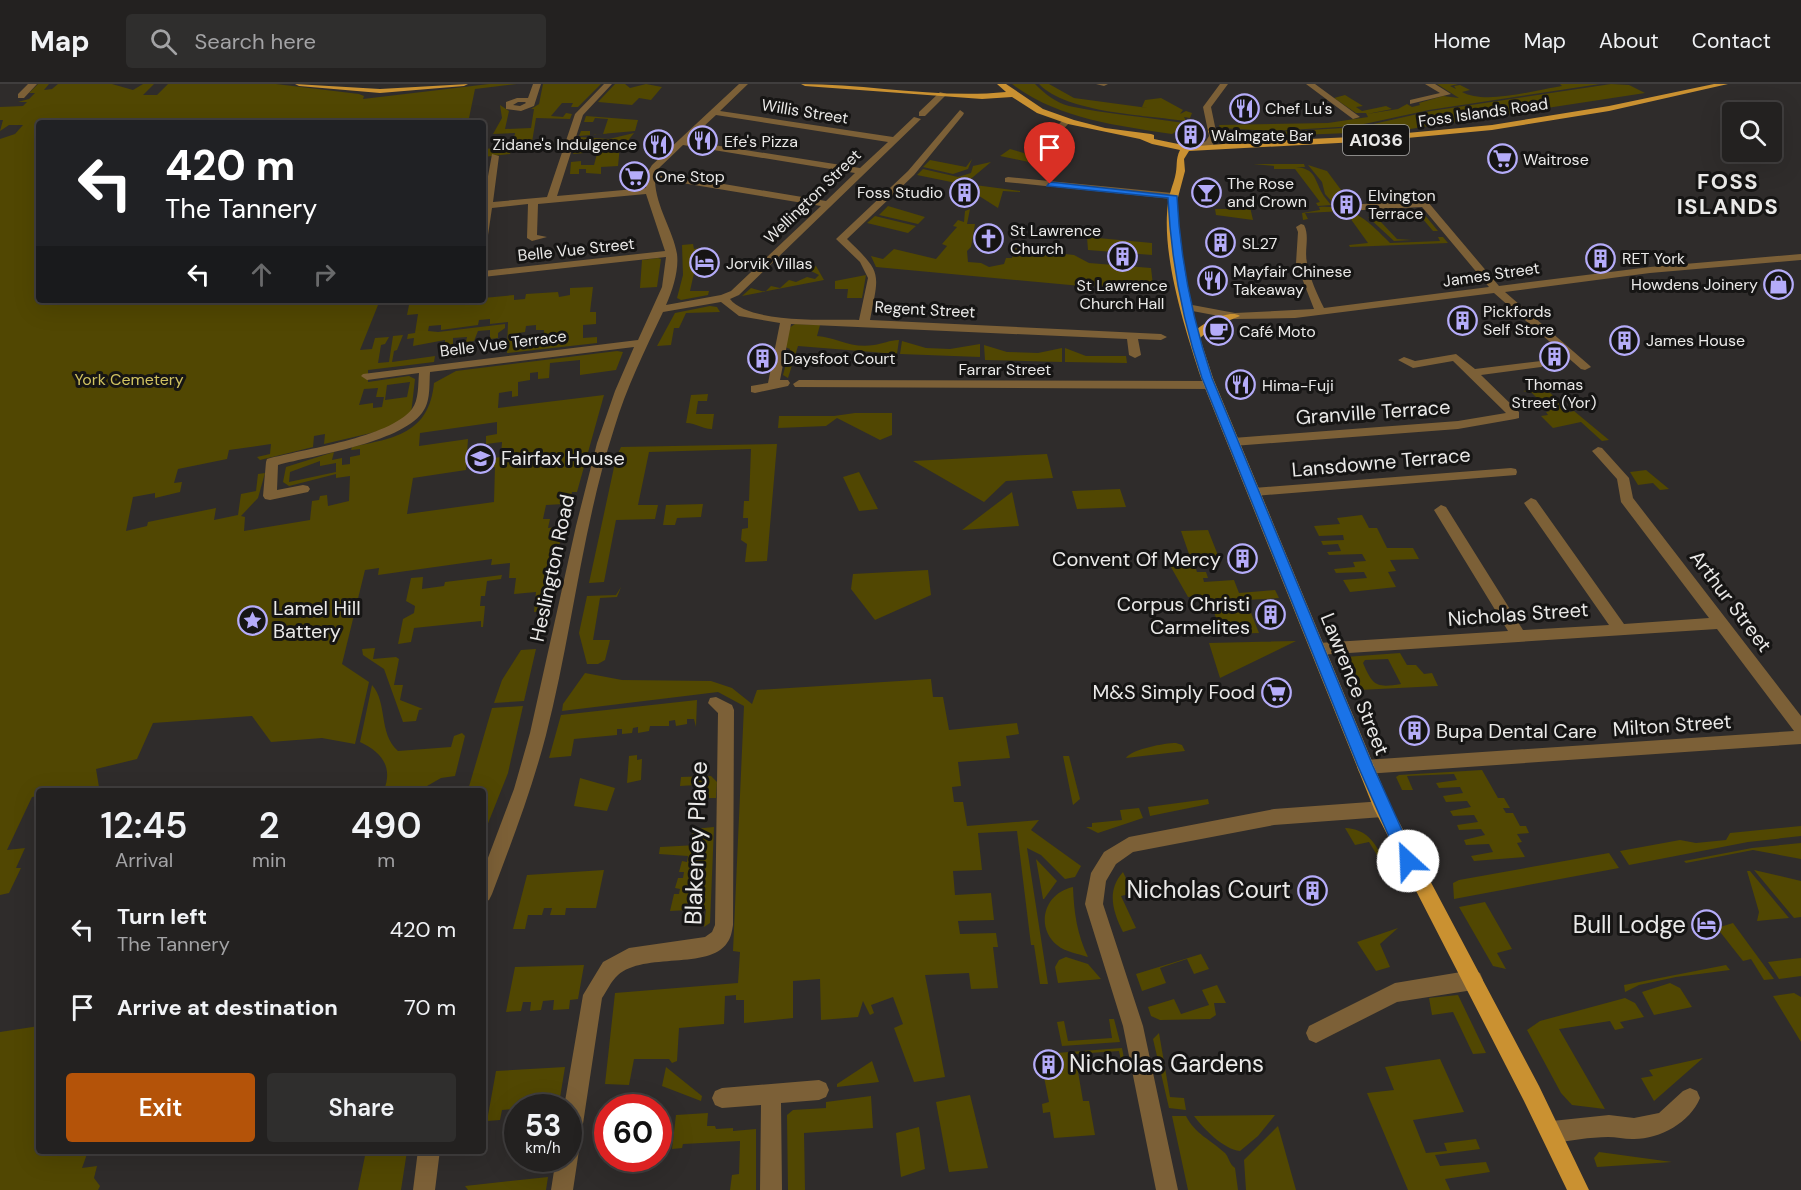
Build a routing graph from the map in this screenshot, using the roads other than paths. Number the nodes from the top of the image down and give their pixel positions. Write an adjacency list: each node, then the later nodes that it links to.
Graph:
1 (33, 84): 15 (street)
2 (299, 84): 3 (main road)
3 (461, 84)
4 (537, 84): 16 (street)
5 (608, 84): 36 (street)
6 (744, 84): 18 (street)
7 (805, 84): 13 (main road)
8 (1001, 84): 14 (main road, A1036)
9 (1224, 84): 22 (street)
10 (1311, 84): 20 (street)
11 (1429, 84): 17 (street)
12 (1724, 84): 26 (main road, Foss Islands Road / A1036)
13 (943, 94): 14 (main road); 23 (street, Wellington Street)
14 (1013, 94): 21 (main road, A1036)
15 (21, 96)
16 (531, 102)
17 (1413, 102)
18 (712, 112): 23 (street, Willis Street); 24 (street)
19 (960, 113): 54 (street)
20 (1356, 117)
21 (1068, 120): 25 (street); 27 (main road, A1036)
22 (1211, 130): 26 (main road); 28 (street)
23 (894, 140): 31 (street, Wellington Street)
24 (680, 142): 31 (street); 32 (street)
25 (1035, 143)
26 (1253, 144): 28 (main road, Foss Islands Road / A1036)
27 (1186, 147): 28 (main road, A1036); 30 (main road, Lawrence Street)
28 (1203, 148): 30 (main road)
29 (495, 156): 39 (street)
30 (1183, 169): 35 (main road, Lawrence Street)
31 (861, 171): 38 (street, Wellington Street)
32 (649, 178): 34 (street, Heslington Road); 38 (street)
33 (1008, 180): 35 (street)
34 (649, 191): 36 (street); 44 (street, Heslington Road)
35 (1172, 196): 49 (main road, Lawrence Street)
36 (551, 200): 37 (street)
37 (533, 201): 39 (street); 43 (street)
38 (827, 204): 48 (street, Wellington Street)
39 (488, 206): 41 (street)
40 (1342, 208): 47 (street)
41 (486, 218)
42 (1301, 227): 51 (street)
43 (542, 237)
44 (672, 253): 46 (street, Belle Vue Street); 50 (street, Heslington Road)
45 (1801, 257): 47 (street, James Street)
46 (486, 274)
47 (1497, 290): 51 (street, James Street); 62 (street)
48 (724, 298): 50 (street, Wellington Street); 53 (street, Regent Street)
49 (1187, 306): 52 (street, James Street); 57 (main road, Lawrence Street)
50 (659, 309): 58 (street, Heslington Road)
51 (1321, 313): 52 (street, James Street)
52 (1235, 316): 57 (main road)
53 (786, 320): 54 (street, Regent Street); 68 (street)
54 (864, 323): 55 (street, Regent Street)
55 (1132, 336): 56 (street, Regent Street); 59 (street)
56 (1161, 337)
57 (1193, 338): 67 (main road, Lawrence Street)
58 (642, 343): 63 (street, Belle Vue Terrace); 85 (street, Heslington Road)
59 (1135, 355)
60 (1404, 360): 64 (street)
61 (1541, 364): 64 (street)
62 (1585, 368)
63 (425, 369): 65 (street, Belle Vue Terrace); 72 (street)
64 (1472, 373): 69 (street, Granville Terrace)
65 (368, 376)
66 (799, 384): 67 (street, Farrar Street)
67 (1210, 385): 69 (main road, Lawrence Street)
68 (755, 388)
69 (1233, 442): 73 (main road, Lawrence Street)
70 (1598, 451): 76 (street, Arthur Street)
71 (1511, 471): 73 (street, Lansdowne Terrace)
72 (303, 489)
73 (1254, 492): 79 (main road, Lawrence Street)
74 (1531, 503): 77 (street)
75 (1441, 510): 78 (street)
76 (1721, 623): 77 (street, Nicholas Street); 81 (street, Arthur Street)
77 (1620, 629): 78 (street, Nicholas Street)
78 (1518, 635): 79 (street, Nicholas Street)
79 (1318, 649): 83 (main road, Lawrence Street)
80 (716, 703): 89 (street, Blakeney Place)
81 (1801, 728)
82 (1801, 737): 83 (street, Milton Street)
83 (1365, 766): 84 (main road, Lawrence Street)
84 (1383, 809): 86 (main road, Lawrence Street); 99 (street)
85 (486, 886)
86 (1473, 980): 87 (street); 93 (main road, Lawrence Street)
87 (1316, 1033)
88 (819, 1090): 90 (street)
89 (577, 1094)
90 (771, 1094): 91 (street); 98 (street)
91 (722, 1098)
92 (1690, 1098): 93 (street)
93 (1552, 1132): 100 (main road, Lawrence Street)
94 (428, 1154): 96 (street)
95 (565, 1172): 97 (street)
96 (424, 1190)
97 (562, 1190)
98 (771, 1190)
99 (1167, 1190)
100 (1578, 1190)

